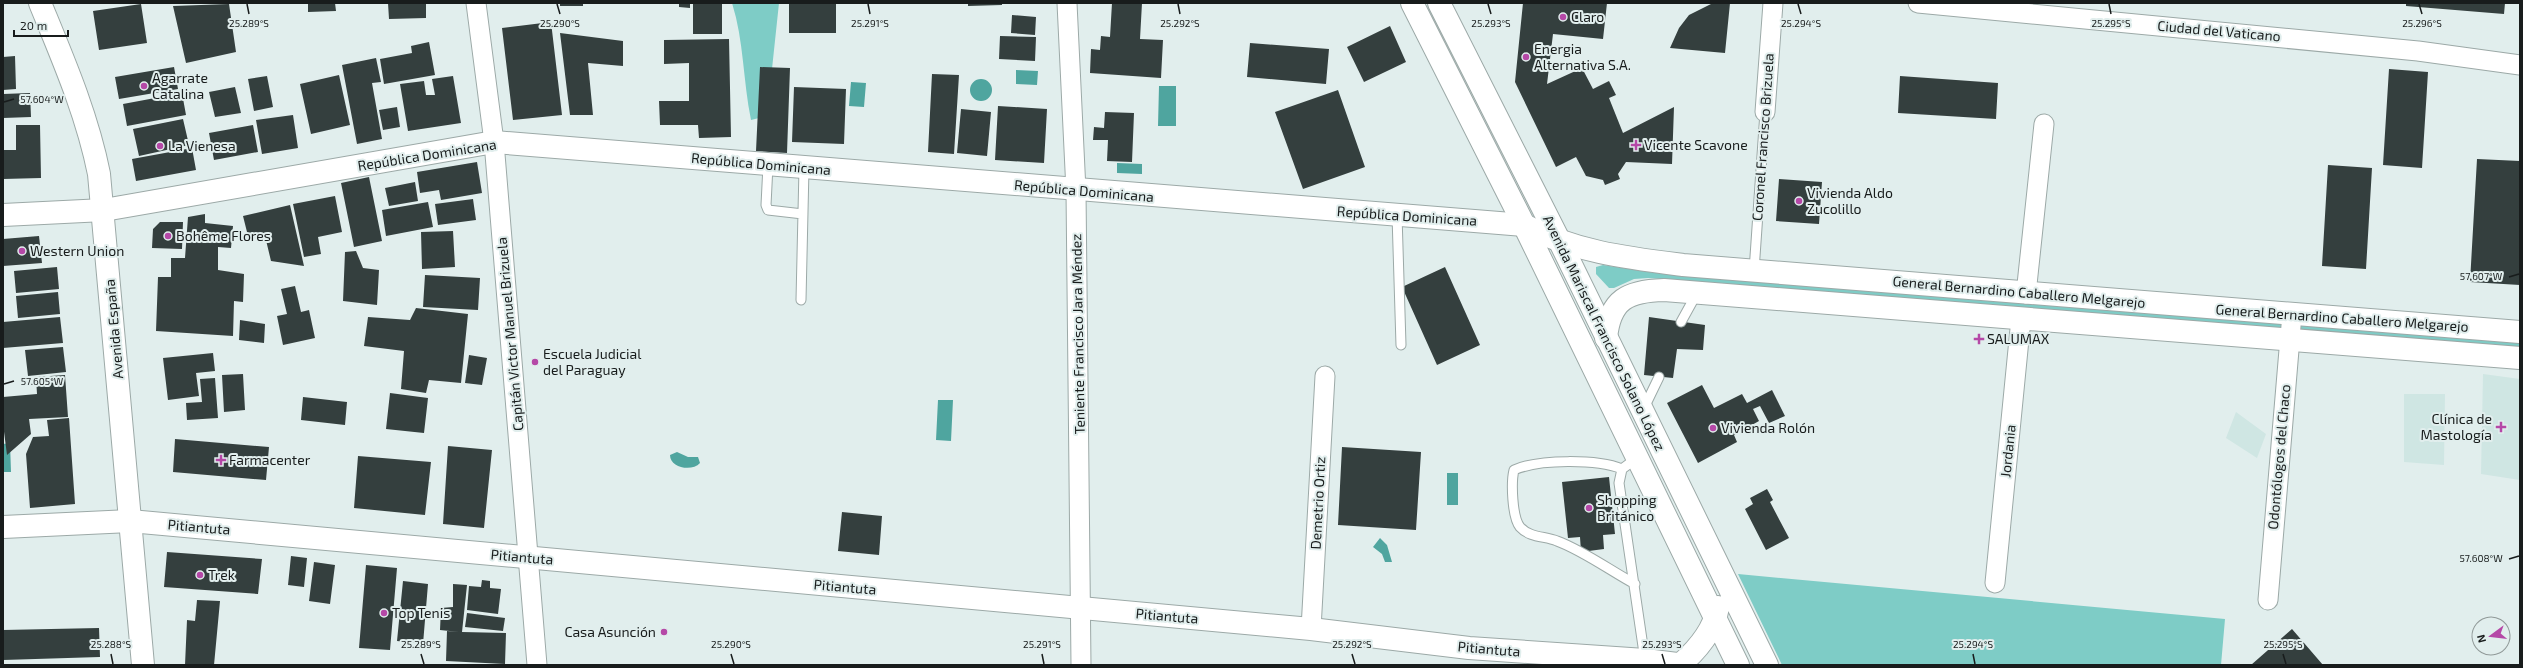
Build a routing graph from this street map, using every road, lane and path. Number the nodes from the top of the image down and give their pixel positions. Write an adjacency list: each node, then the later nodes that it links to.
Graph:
1 (40, 3): 15 (main road, Avenida España)
2 (476, 3): 11 (street, Capitán Victor Manuel Brizuela)
3 (1066, 3): 14 (street, Teniente Francisco Jara Méndez)
4 (1412, 3): 19 (main road, Avenida Mariscal Francisco Solano López)
5 (1439, 3): 20 (main road, Avenida Mariscal Francisco Solano López)
6 (1773, 3): 9 (street, Coronel Francisco Brizuela)
7 (1918, 3): 8 (street, Ciudad del Vaticano)
8 (2520, 65)
9 (1765, 112): 21 (lane, Coronel Francisco Brizuela)
10 (2044, 124): 24 (street)
11 (494, 142): 12 (main road, República Dominicana); 15 (main road, República Dominicana); 41 (street, Capitán Victor Manuel Brizuela)
12 (768, 165): 13 (main road, República Dominicana); 16 (lane)
13 (804, 168): 14 (main road, República Dominicana); 16 (lane)
14 (1076, 191): 18 (main road, República Dominicana); 46 (street, Teniente Francisco Jara Méndez)
15 (104, 210): 17 (main road, República Dominicana); 39 (main road, Avenida España)
16 (803, 214): 25 (lane)
17 (3, 215)
18 (1397, 215): 19 (main road, República Dominicana); 33 (lane)
19 (1524, 225): 20 (main road, General Bernardino Caballero Melgarejo); 38 (main road, Avenida Mariscal Francisco Solano López)
20 (1560, 242): 21 (main road, General Bernardino Caballero Melgarejo); 31 (main road, Avenida Mariscal Francisco Solano López)
21 (1754, 271): 22 (main road, General Bernardino Caballero Melgarejo)
22 (1807, 274): 24 (main road, General Bernardino Caballero Melgarejo); 26 (main road)
23 (1698, 293): 26 (main road, General Bernardino Caballero Melgarejo); 29 (lane); 31 (main road, General Bernardino Caballero Melgarejo)
24 (2026, 294): 27 (main road, General Bernardino Caballero Melgarejo)
25 (801, 300)
26 (1806, 302): 28 (main road, General Bernardino Caballero Melgarejo)
27 (2292, 314): 30 (main road, General Bernardino Caballero Melgarejo); 32 (street, Odontólogos del Chaco)
28 (2021, 319): 32 (main road, General Bernardino Caballero Melgarejo); 43 (street, Jordania)
29 (1681, 322)
30 (2520, 332)
31 (1606, 338): 37 (main road, Avenida Mariscal Francisco Solano López)
32 (2288, 341): 34 (main road, General Bernardino Caballero Melgarejo); 45 (street, Odontólogos del Chaco)
33 (1401, 346)
34 (2520, 358)
35 (1325, 376): 48 (street, Demetrio Ortiz)
36 (1659, 376): 37 (lane)
37 (1642, 411): 42 (main road, Avenida Mariscal Francisco Solano López)
38 (1630, 463): 44 (lane); 44 (lane); 47 (main road, Avenida Mariscal Francisco Solano López)
39 (130, 521): 40 (main road, Pitiantuta); 41 (main road, Pitiantuta); 51 (main road, Avenida España)
40 (3, 527)
41 (529, 558): 46 (main road, Pitiantuta); 52 (street, Capitán Victor Manuel Brizuela)
42 (1724, 578): 47 (main road); 55 (main road, Avenida Mariscal Francisco Solano López)
43 (1996, 583)
44 (1635, 584): 49 (lane)
45 (2268, 600)
46 (1081, 608): 48 (main road, Pitiantuta); 53 (street, Teniente Francisco Jara Méndez)
47 (1716, 619): 50 (main road); 54 (main road, Avenida Mariscal Francisco Solano López)
48 (1311, 629): 49 (main road, Pitiantuta)
49 (1645, 660): 50 (main road, Pitiantuta)
50 (1683, 664)
51 (142, 665)
52 (538, 665)
53 (1081, 665)
54 (1738, 665)
55 (1767, 665)

